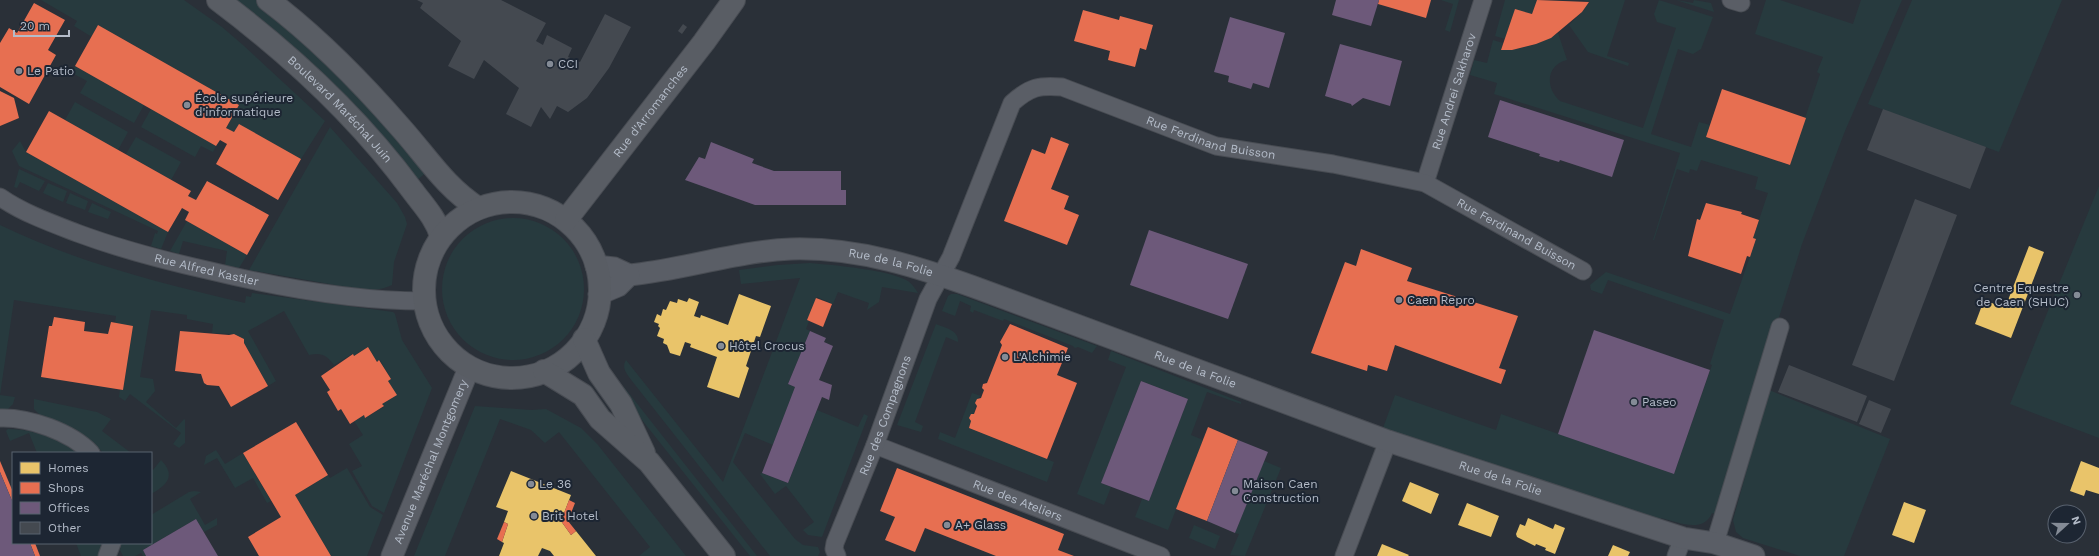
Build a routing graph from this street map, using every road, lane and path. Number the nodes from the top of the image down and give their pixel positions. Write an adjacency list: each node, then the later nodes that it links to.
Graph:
1 (218, 0): 9 (main road, Boulevard Maréchal Juin)
2 (268, 0): 7 (main road)
3 (734, 0): 8 (main road, Rue d'Arromanches)
4 (1483, 0): 5 (street, Rue Andrei Sakharov)
5 (1425, 183): 11 (street, Rue Ferdinand Buisson); 12 (street, Rue Ferdinand Buisson)
6 (0, 197): 15 (street, Rue Alfred Kastler)
7 (478, 208): 8 (main road); 9 (main road)
8 (566, 220): 10 (main road)
9 (441, 236): 15 (main road)
10 (596, 266): 13 (street); 14 (main road)
11 (1583, 271)
12 (941, 275): 13 (street, Rue de la Folie); 21 (street, Rue de la Folie); 22 (street, Rue des Compagnons)
13 (629, 276): 14 (street, Rue de la Folie)
14 (599, 294): 17 (main road)
15 (424, 301): 18 (main road)
16 (1780, 327): 25 (street)
17 (584, 339): 19 (main road); 24 (main road)
18 (469, 368): 19 (main road); 29 (street, Avenue Maréchal Montgomery)
19 (544, 371): 24 (main road)
20 (0, 418): 23 (street)
21 (1388, 441): 27 (street, Rue de la Folie); 33 (street)
22 (875, 445): 31 (street, Rue des Compagnons); 32 (street, Rue des Ateliers)
23 (90, 452)
24 (649, 462): 30 (main road)
25 (1715, 543): 27 (street, Rue de la Folie); 34 (street, Rue de la Folie)
26 (112, 544): 28 (street)
27 (1680, 547)
28 (107, 556)
29 (392, 556)
30 (724, 556)
31 (838, 556)
32 (1161, 556)
33 (1344, 556)
34 (1754, 556)

